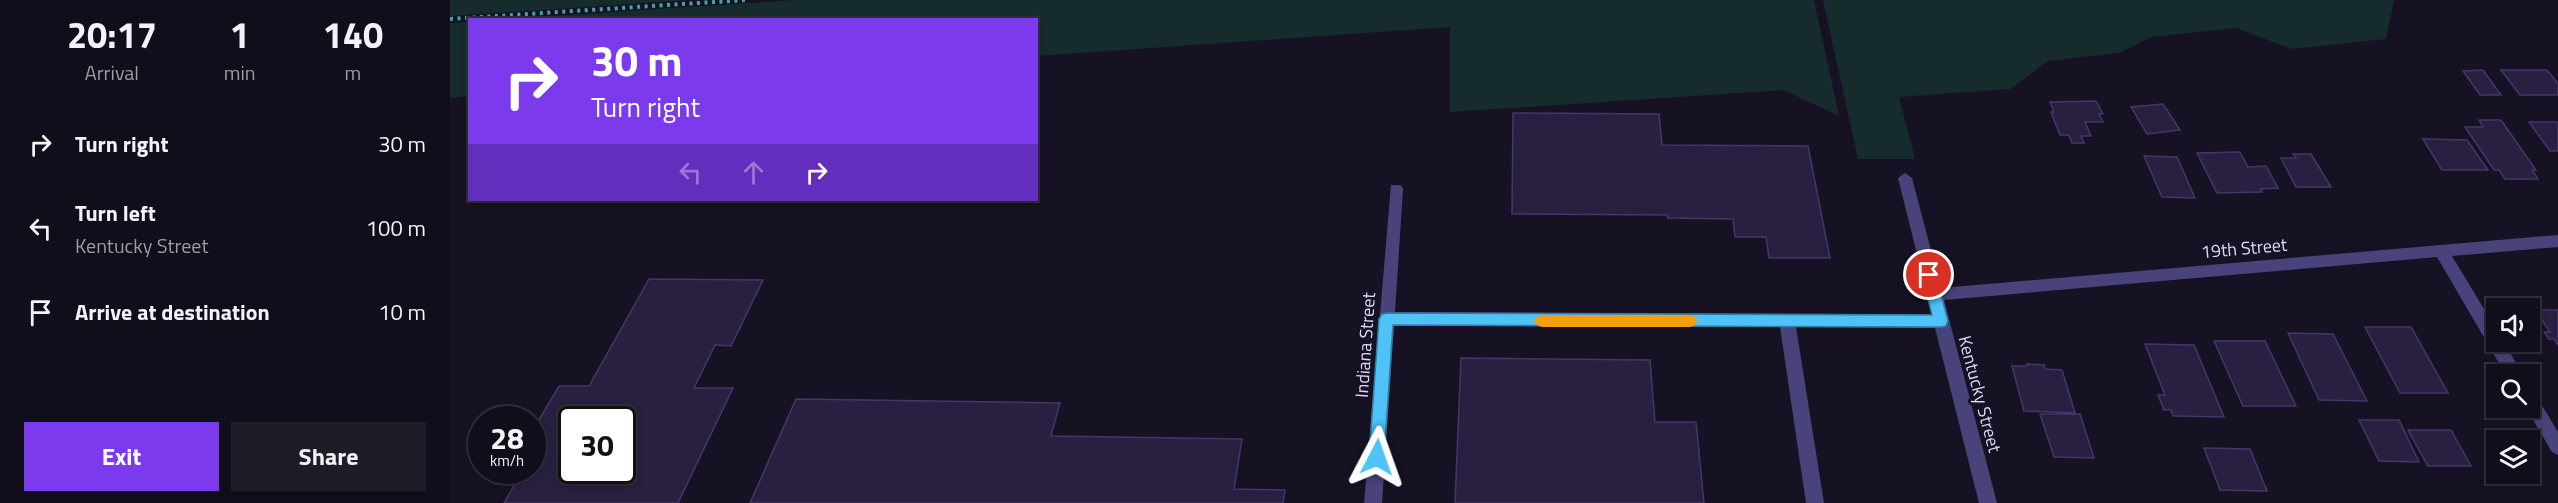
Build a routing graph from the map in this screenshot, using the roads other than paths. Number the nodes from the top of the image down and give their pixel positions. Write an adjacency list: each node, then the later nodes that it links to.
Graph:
1 (1905, 178): 5 (street, Kentucky Street)
2 (1396, 189): 6 (street, Indiana Street)
3 (2558, 241): 4 (street, 19th Street)
4 (2441, 251): 5 (street, 19th Street); 9 (street)
5 (1934, 295): 8 (street, Kentucky Street)
6 (1387, 319): 7 (street); 12 (street, Indiana Street)
7 (1787, 321): 8 (street); 13 (street)
8 (1941, 321): 14 (street, Kentucky Street)
9 (2508, 364)
10 (2540, 417): 11 (street)
11 (2558, 447)
12 (1373, 503)
13 (1815, 503)
14 (1988, 503)

